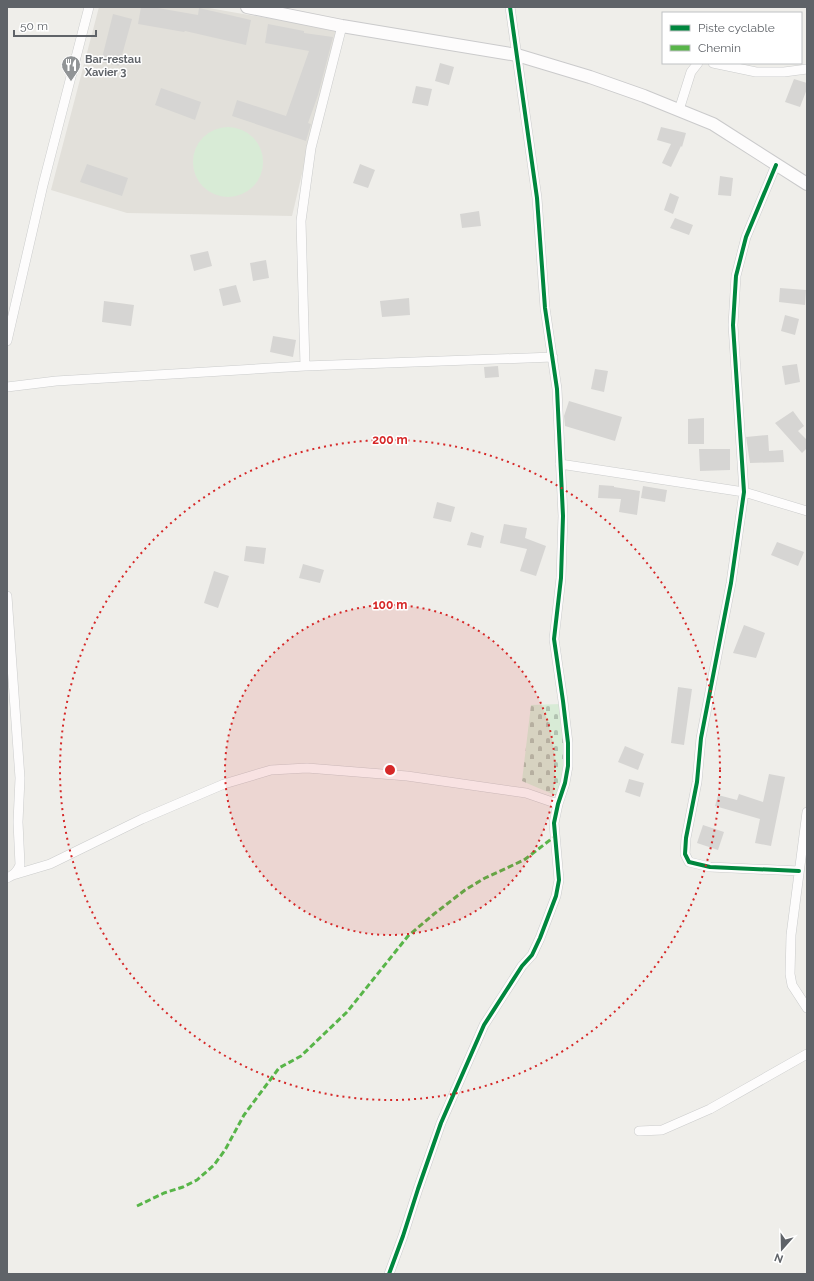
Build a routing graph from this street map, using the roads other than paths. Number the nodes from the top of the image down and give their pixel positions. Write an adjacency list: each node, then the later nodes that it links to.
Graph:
1 (89, 7): 12 (street)
2 (247, 7): 4 (street)
3 (510, 7): 5 (street)
4 (342, 26): 5 (street); 14 (street)
5 (517, 55): 9 (street); 13 (street)
6 (697, 64): 9 (street)
7 (718, 64): 8 (street)
8 (807, 69)
9 (679, 110): 10 (street)
10 (776, 165): 11 (street); 17 (street)
11 (807, 184)
12 (7, 341)
13 (553, 357): 14 (street); 16 (street)
14 (305, 366): 15 (street)
15 (7, 387)
16 (560, 464): 17 (street); 20 (street)
17 (744, 492): 18 (street); 22 (street)
18 (807, 511)
19 (7, 596): 23 (street)
20 (558, 804): 23 (street); 27 (street)
21 (807, 812): 22 (street)
22 (799, 871): 24 (street)
23 (10, 876)
24 (807, 1008)
25 (807, 1054): 26 (street)
26 (639, 1131)
27 (389, 1274)

